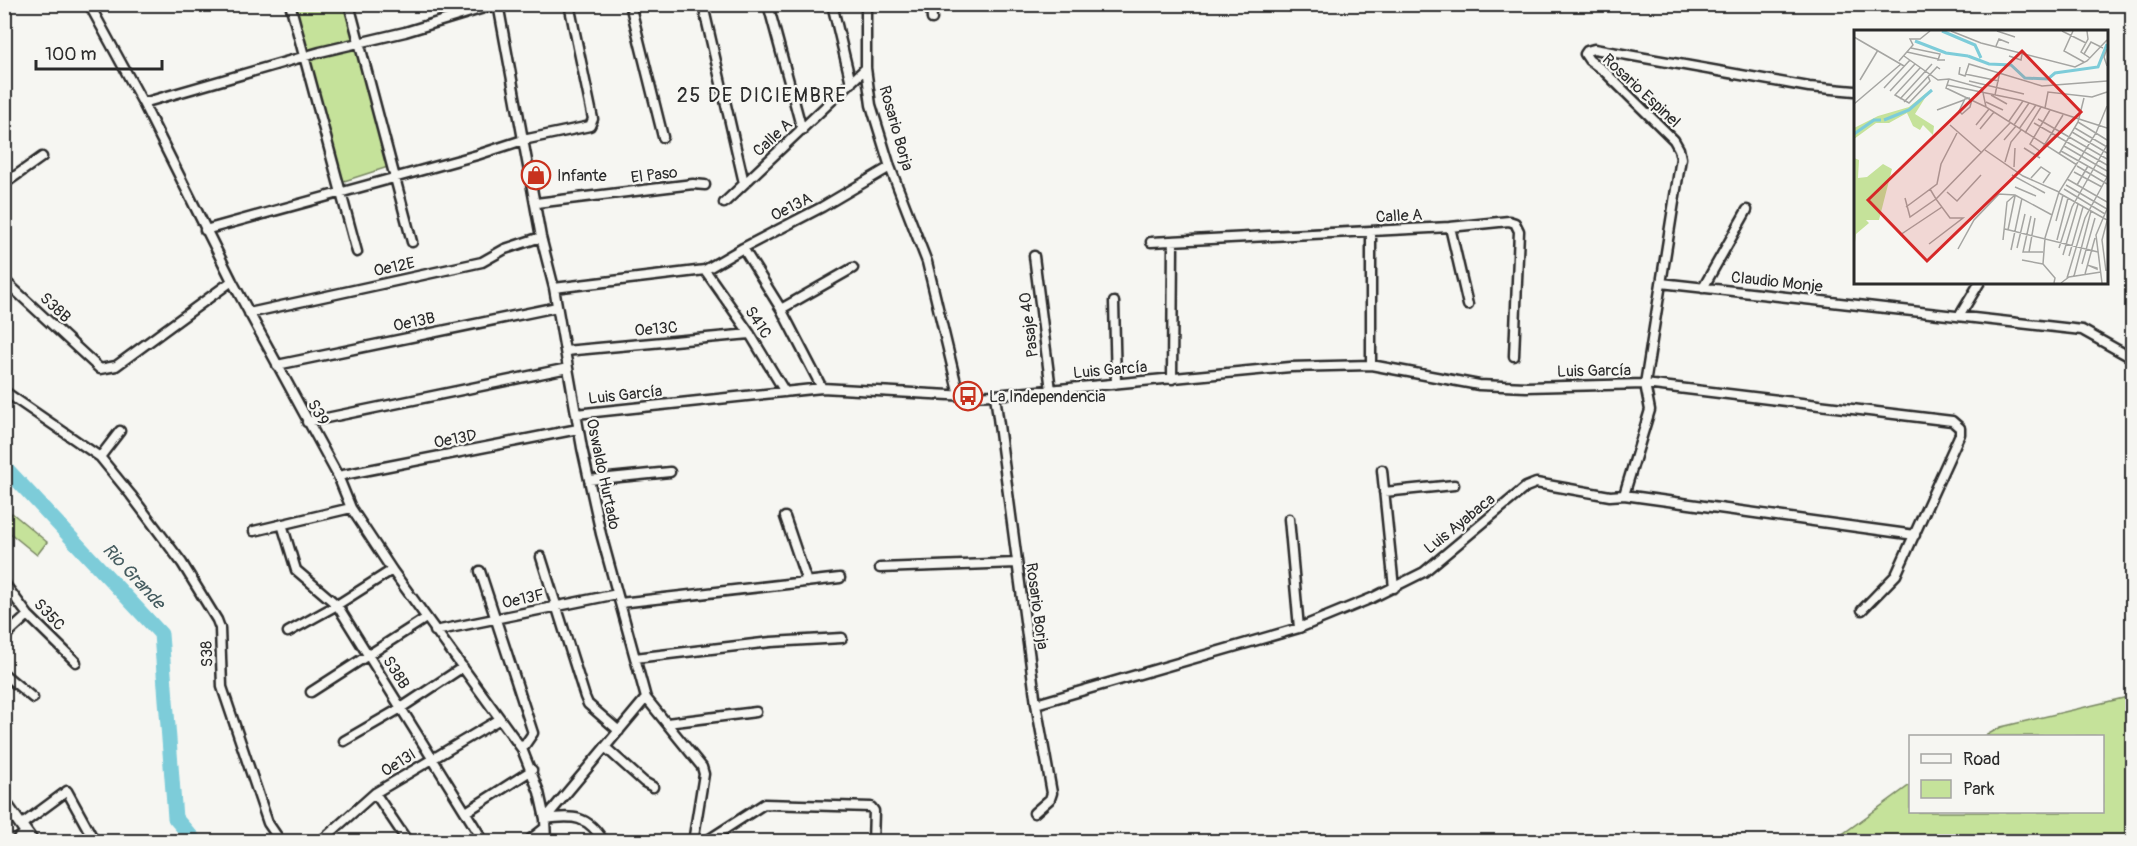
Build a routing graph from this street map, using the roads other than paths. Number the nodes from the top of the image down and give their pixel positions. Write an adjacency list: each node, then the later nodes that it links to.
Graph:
1 (89, 4): 18 (street, S39)
2 (290, 4): 14 (street)
3 (349, 4): 13 (street)
4 (498, 4): 13 (street); 21 (street, Oswaldo Hurtado)
5 (569, 4): 21 (street)
6 (630, 4): 20 (street)
7 (832, 4): 16 (street)
8 (866, 4): 15 (street, Rosario Borja)
9 (931, 4): 12 (street)
10 (769, 8): 19 (street)
11 (705, 14): 25 (street)
12 (932, 19)
13 (360, 42): 14 (street); 24 (street)
14 (303, 57): 18 (street); 28 (street)
15 (866, 68): 16 (street, Calle A); 23 (street, Rosario Borja)
16 (851, 83): 19 (street, Calle A)
17 (1854, 91): 46 (street, Rosario Espinel)
18 (143, 103): 33 (street, S39)
19 (801, 130): 25 (street, Calle A)
20 (663, 136)
21 (523, 140): 24 (street); 29 (street, Oswaldo Hurtado)
22 (42, 157): 26 (street)
23 (890, 167): 39 (street, Oe13A); 70 (street, Rosario Borja)
24 (394, 178): 28 (street); 36 (street)
25 (744, 183): 30 (street, Calle A)
26 (4, 184)
27 (705, 185): 29 (street, El Paso)
28 (340, 192): 33 (street); 40 (street)
29 (536, 202): 35 (street, Oswaldo Hurtado)
30 (724, 203)
31 (1747, 210): 49 (street)
32 (1450, 227): 34 (street, Calle A); 51 (street); 58 (street, Calle A)
33 (205, 230): 45 (street, S39)
34 (1371, 231): 38 (street, Calle A); 61 (street)
35 (541, 237): 48 (street, Oswaldo Hurtado); 54 (street, Oe12E)
36 (412, 242)
37 (1151, 242): 38 (street, Calle A)
38 (1173, 242): 63 (street)
39 (743, 248): 43 (street, Oe13A); 53 (street)
40 (357, 252)
41 (1034, 256): 67 (street, Pasaje 40)
42 (853, 268): 53 (street)
43 (705, 270): 48 (street); 56 (street, S41C)
44 (4, 280): 45 (street, S38B)
45 (232, 281): 54 (street, S39)
46 (1661, 284): 49 (street, Claudio Monje); 65 (street, Rosario Espinel)
47 (1979, 284): 55 (street)
48 (554, 288): 52 (street, Oswaldo Hurtado)
49 (1703, 288): 55 (street, Claudio Monje)
50 (1114, 302): 64 (street)
51 (1468, 304)
52 (557, 307): 57 (street, Oswaldo Hurtado); 60 (street, Oe13B)
53 (781, 309): 66 (street)
54 (249, 313): 60 (street, S39)
55 (1960, 315): 59 (street, Claudio Monje)
56 (750, 334): 57 (street, Oe13C); 69 (street, S41C)
57 (565, 351): 62 (street, Oswaldo Hurtado)
58 (1514, 356)
59 (2133, 358)
60 (277, 365): 73 (street, S39)
61 (1371, 365): 63 (street, Luis García); 65 (street, Luis García)
62 (568, 369): 72 (street, Oswaldo Hurtado); 73 (street)
63 (1172, 379): 64 (street, Luis García)
64 (1116, 384): 67 (street, Luis García)
65 (1645, 384): 83 (street, Luis García); 89 (street, Luis García)
66 (822, 388): 69 (street, Luis García); 70 (street, Luis García)
67 (1051, 390): 71 (street, Luis García)
68 (4, 391): 76 (street, S38)
69 (785, 392): 72 (street, Luis García)
70 (959, 395): 71 (street, Luis García)
71 (995, 395): 91 (street, Rosario Borja)
72 (576, 414): 74 (street, Oswaldo Hurtado)
73 (307, 422): 79 (street, S39)
74 (578, 429): 79 (street, Oe13D); 80 (street, Oswaldo Hurtado)
75 (120, 431): 76 (street)
76 (100, 457): 142 (street, S38)
77 (1382, 470): 82 (street)
78 (670, 472): 80 (street)
79 (338, 476): 84 (street, S39)
80 (589, 480): 99 (street, Oswaldo Hurtado)
81 (1454, 485): 82 (street)
82 (1384, 492): 98 (street)
83 (1624, 495): 89 (street, Luis Ayabaca); 98 (street, Luis Ayabaca)
84 (351, 508): 87 (street); 93 (street, S39)
85 (785, 517): 96 (street)
86 (1289, 519): 107 (street)
87 (282, 524): 88 (street); 101 (street, S38B)
88 (254, 531)
89 (1916, 535): 103 (street)
90 (541, 557): 102 (street)
91 (1017, 563): 92 (street); 120 (street, Rosario Borja)
92 (880, 568)
93 (392, 570): 101 (street); 105 (street, S39)
94 (480, 571): 106 (street)
95 (840, 578): 96 (street)
96 (807, 582): 100 (street)
97 (4, 583): 104 (street, S35C)
98 (1394, 588): 107 (street, Luis Ayabaca)
99 (617, 594): 100 (street, Oswaldo Hurtado); 102 (street, Oe13F)
100 (620, 603): 113 (street, Oswaldo Hurtado)
101 (338, 605): 109 (street); 112 (street, S38B)
102 (557, 606): 106 (street, Oe13F); 125 (street)
103 (1862, 610)
104 (28, 615): 110 (street); 114 (street, S35C)
105 (426, 618): 108 (street, S39); 112 (street)
106 (496, 619): 108 (street, Oe13F); 128 (street)
107 (1299, 628): 120 (street, Luis Ayabaca)
108 (435, 631): 115 (street, S39)
109 (288, 633)
110 (4, 637)
111 (842, 638): 113 (street)
112 (369, 656): 117 (street); 121 (street, S38B)
113 (635, 658): 119 (street, Oswaldo Hurtado)
114 (76, 662)
115 (463, 667): 121 (street); 123 (street, S39)
116 (4, 674): 118 (street)
117 (311, 692)
118 (33, 698)
119 (646, 698): 124 (street); 125 (street)
120 (1036, 704): 135 (street, Rosario Borja)
121 (401, 708): 126 (street); 129 (street, S38B)
122 (756, 712): 124 (street)
123 (500, 719): 128 (street, S39); 129 (street, Oe13I)
124 (667, 723): 149 (street)
125 (619, 731): 127 (street)
126 (344, 741)
127 (605, 747): 131 (street); 136 (street)
128 (522, 749): 130 (street, S39)
129 (432, 758): 132 (street, Oe13I); 134 (street, S38B)
130 (532, 770): 134 (street); 136 (street, S39)
131 (653, 787)
132 (375, 793): 143 (street, Oe13I); 144 (street)
133 (4, 801): 137 (street)
134 (466, 812): 145 (street, S38B)
135 (1034, 813)
136 (544, 819): 138 (street); 148 (street)
137 (24, 828): 139 (street); 140 (street); 141 (street)
138 (545, 828): 146 (street); 147 (street)
139 (14, 842)
140 (33, 842)
141 (95, 842)
142 (281, 842)
143 (320, 842)
144 (408, 842)
145 (484, 842)
146 (527, 842)
147 (546, 842)
148 (604, 842)
149 (693, 842)
150 (705, 842): 151 (street)
151 (873, 842)

